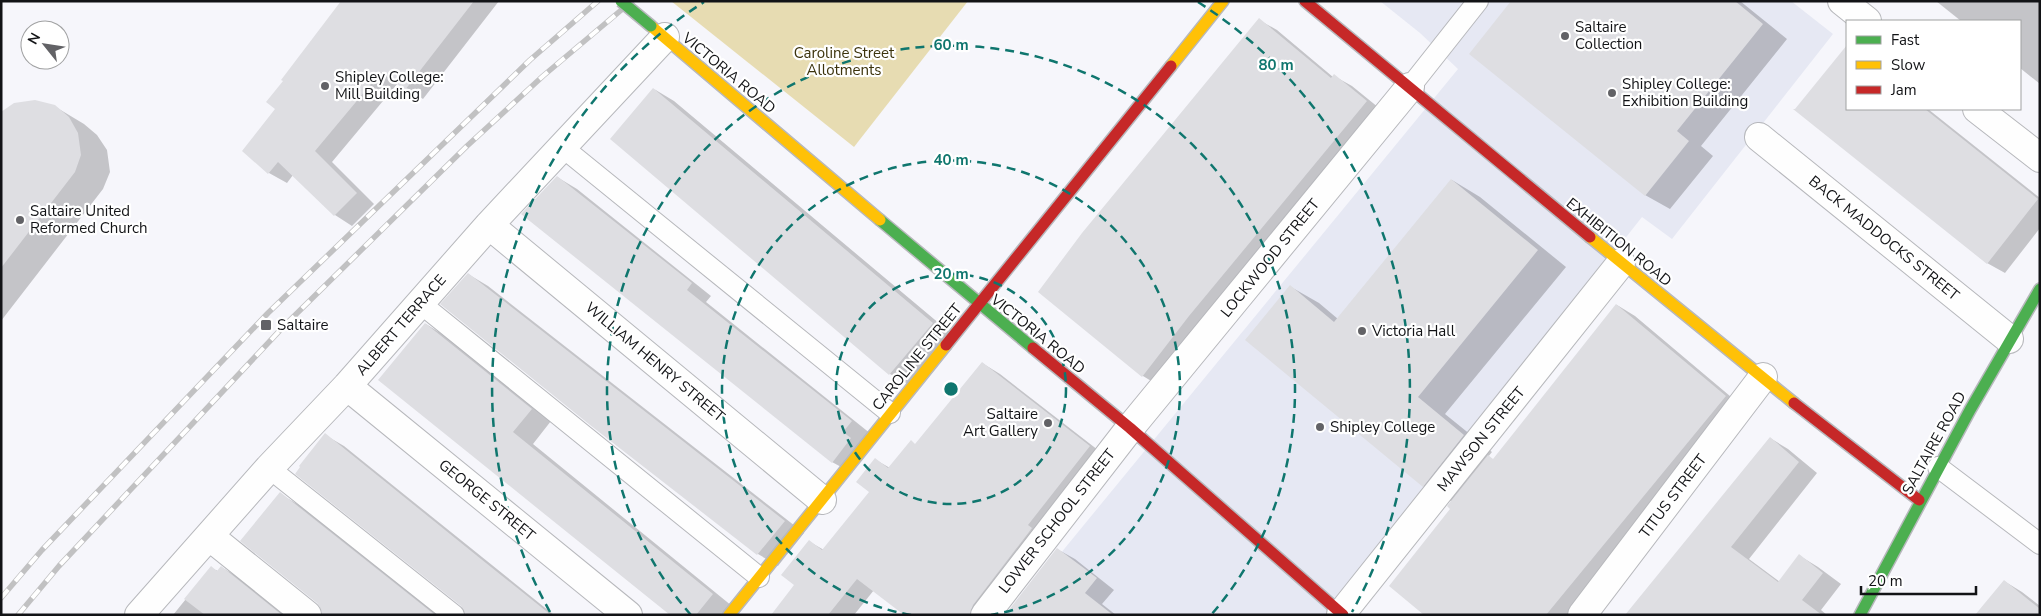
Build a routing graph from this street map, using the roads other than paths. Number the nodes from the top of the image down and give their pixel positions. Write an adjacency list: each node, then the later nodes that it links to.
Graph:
1 (621, 1): 7 (street, VICTORIA ROAD, bridge)
2 (1223, 1): 17 (street, CAROLINE STREET)
3 (1305, 1): 8 (street, EXHIBITION ROAD)
4 (1478, 1): 8 (lane)
5 (1842, 1): 6 (street)
6 (1866, 20)
7 (658, 32): 11 (street, ALBERT TERRACE); 17 (street, VICTORIA ROAD)
8 (1410, 87): 14 (street, EXHIBITION ROAD); 22 (street, LOCKWOOD STREET)
9 (1978, 110): 12 (street)
10 (1759, 137): 18 (street, BACK MADDOCKS STREET)
11 (561, 146): 13 (street, ALBERT TERRACE); 21 (lane)
12 (2040, 158)
13 (489, 225): 16 (street, ALBERT TERRACE); 25 (street, WILLIAM HENRY STREET)
14 (1621, 263): 19 (street, EXHIBITION ROAD); 31 (street, MAWSON STREET)
15 (2039, 292): 18 (street, SALTAIRE ROAD)
16 (420, 303): 20 (street, ALBERT TERRACE); 29 (lane)
17 (978, 304): 21 (street, CAROLINE STREET); 22 (street, VICTORIA ROAD)
18 (2009, 340): 23 (street, SALTAIRE ROAD)
19 (1763, 378): 26 (street, EXHIBITION ROAD); 37 (street, TITUS STREET)
20 (347, 386): 24 (street, ALBERT TERRACE); 34 (street, GEORGE STREET)
21 (890, 413): 25 (street, CAROLINE STREET)
22 (1130, 428): 31 (street, VICTORIA ROAD); 36 (street, LOWER SCHOOL STREET)
23 (1938, 467): 26 (street, SALTAIRE ROAD); 28 (lane)
24 (269, 468): 27 (street, ALBERT TERRACE); 33 (lane)
25 (822, 500): 29 (street, CAROLINE STREET)
26 (1919, 500): 38 (street, SALTAIRE ROAD)
27 (209, 536): 30 (street, ALBERT TERRACE); 32 (street)
28 (2040, 544)
29 (759, 577): 35 (street, CAROLINE STREET)
30 (151, 611)
31 (1342, 614)
32 (307, 615)
33 (454, 615)
34 (628, 615)
35 (729, 615)
36 (985, 615)
37 (1582, 615)
38 (1860, 615)

